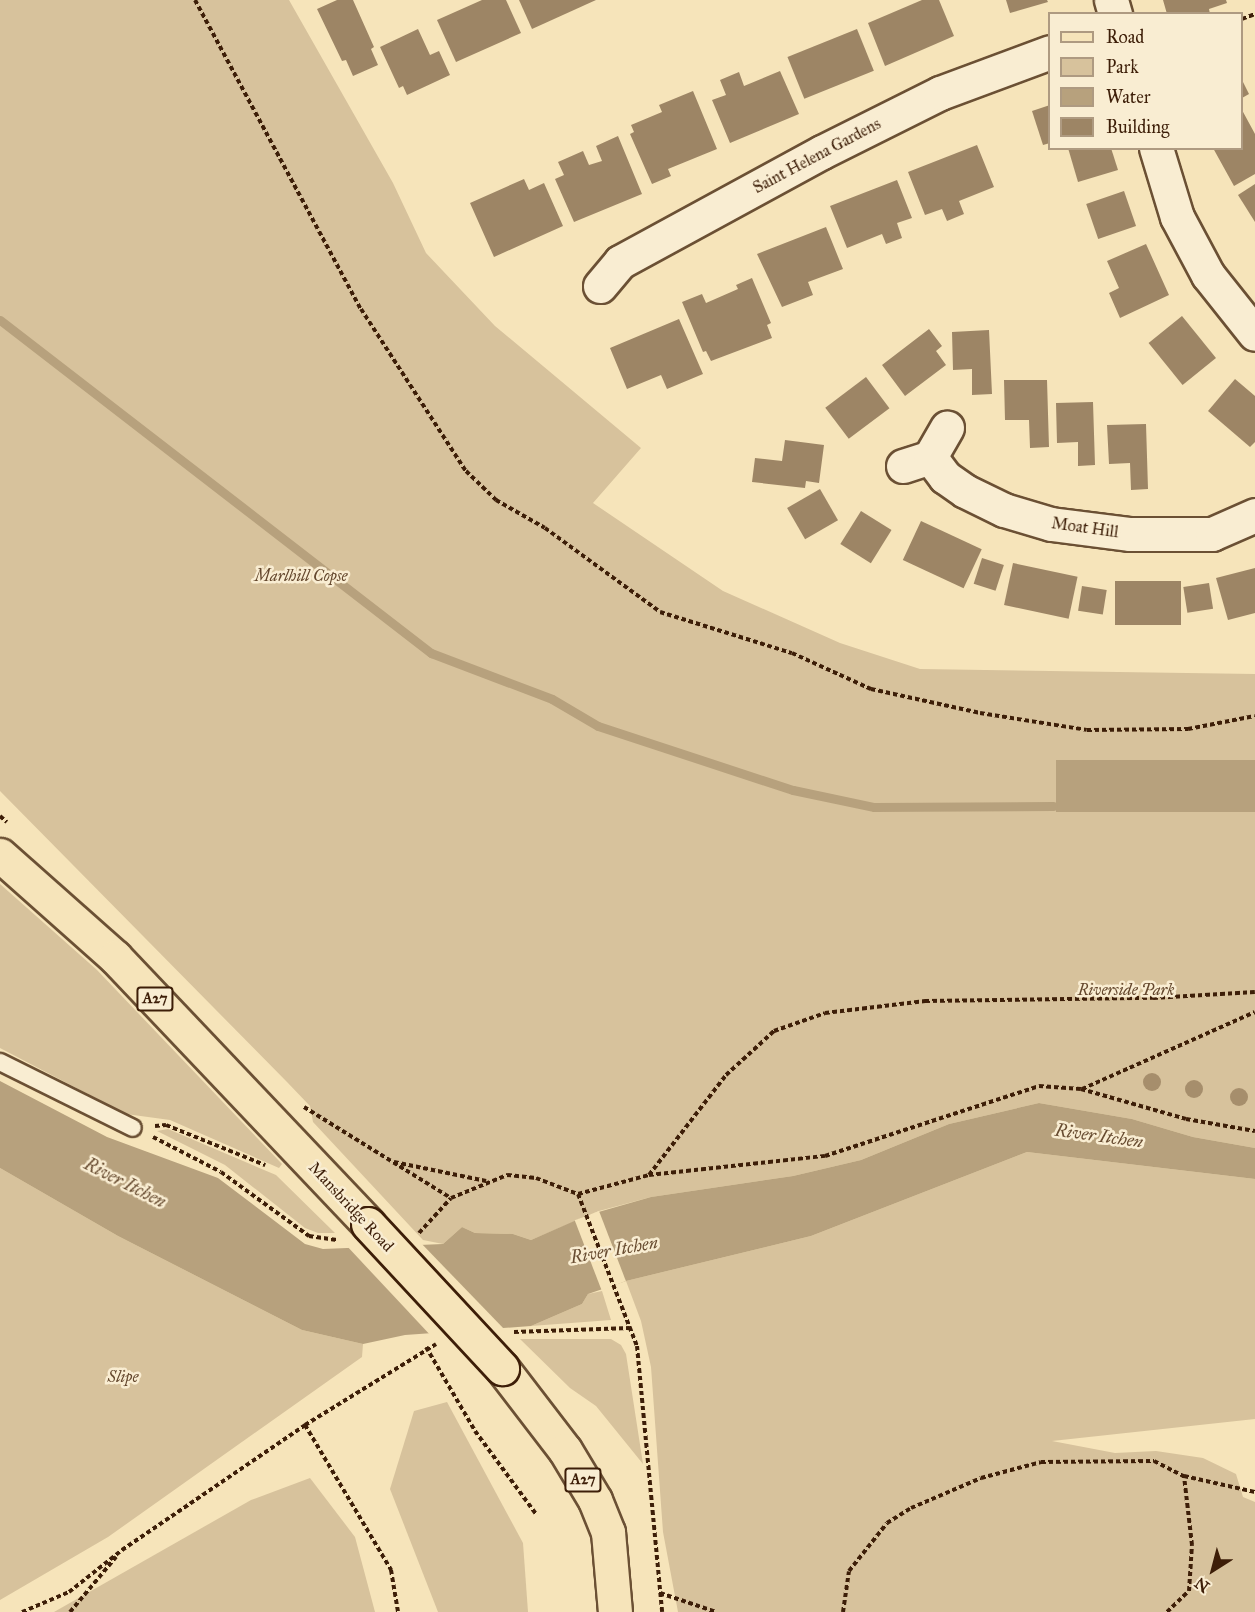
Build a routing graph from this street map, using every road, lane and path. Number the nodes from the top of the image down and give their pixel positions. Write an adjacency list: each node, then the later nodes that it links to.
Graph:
1 (195, 0): 8 (path)
2 (1048, 53): 4 (street, Saint Helena Gardens)
3 (1157, 150): 5 (street)
4 (600, 286)
5 (1255, 334)
6 (947, 427): 7 (street, Moat Hill)
7 (1255, 515)
8 (1255, 716)
9 (0, 855): 21 (main road, Mansbridge Road / A27)
10 (1255, 992): 18 (path)
11 (1255, 1012): 13 (path)
12 (0, 1062): 14 (lane)
13 (1081, 1089): 15 (path); 18 (path)
14 (133, 1128): 17 (path); 21 (path)
15 (1255, 1131)
16 (390, 1162): 19 (path)
17 (272, 1168)
18 (649, 1175): 20 (path)
19 (486, 1180): 20 (path); 22 (path)
20 (578, 1194): 23 (path)
21 (358, 1231): 36 (main road, Mansbridge Road / A27, bridge)
22 (418, 1235)
23 (630, 1328): 24 (path); 32 (path)
24 (502, 1334)
25 (442, 1343): 26 (path)
26 (426, 1347): 27 (path); 30 (path)
27 (305, 1425): 31 (path); 35 (path)
28 (1184, 1476): 29 (path); 39 (path); 40 (path)
29 (1255, 1491)
30 (536, 1514)
31 (122, 1550): 33 (path); 34 (path)
32 (660, 1593): 37 (path); 38 (path)
33 (22, 1612)
34 (70, 1612)
35 (398, 1612)
36 (615, 1612)
37 (662, 1612)
38 (716, 1612)
39 (843, 1612)
40 (1167, 1612)

